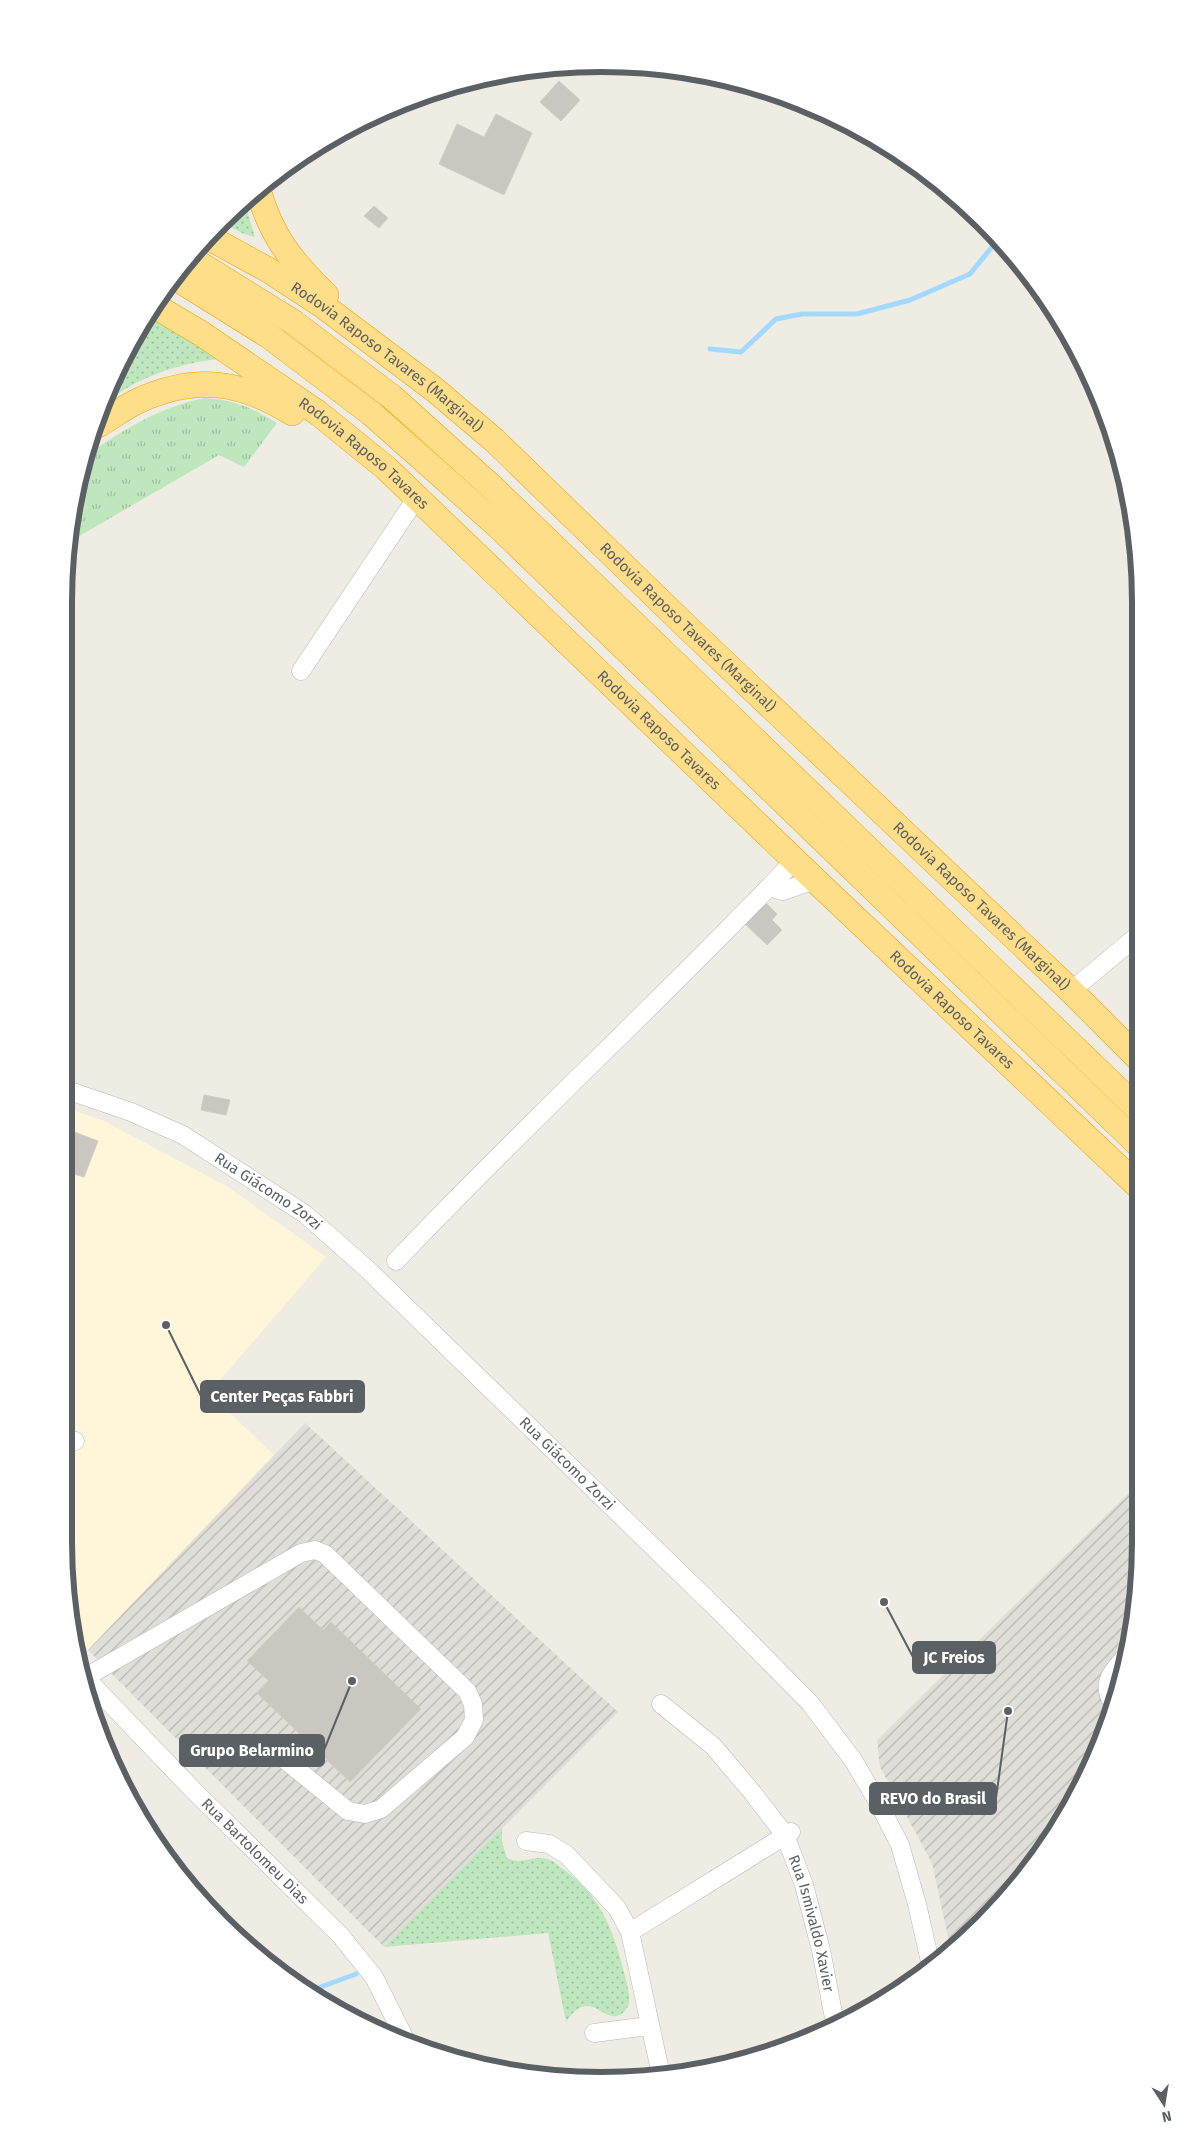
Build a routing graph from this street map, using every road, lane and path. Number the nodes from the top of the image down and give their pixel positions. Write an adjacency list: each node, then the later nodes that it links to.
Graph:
1 (261, 198): 6 (highway)
2 (215, 241): 6 (highway, Rodovia Raposo Tavares (Marginal))
3 (197, 262): 17 (highway)
4 (181, 281): 18 (highway, Rodovia Raposo Tavares)
5 (161, 310): 8 (highway, Rodovia Raposo Tavares)
6 (383, 351): 14 (highway, Rodovia Raposo Tavares (Marginal))
7 (105, 421): 8 (highway)
8 (410, 490): 9 (street); 10 (highway, Rodovia Raposo Tavares)
9 (301, 671)
10 (795, 860): 11 (highway, Rodovia Raposo Tavares); 12 (street)
11 (815, 880): 12 (street); 19 (highway, Rodovia Raposo Tavares)
12 (769, 887): 20 (street)
13 (1132, 940): 14 (street)
14 (1071, 991): 15 (highway, Rodovia Raposo Tavares (Marginal))
15 (1132, 1052)
16 (72, 1092): 30 (street, Rua Giácomo Zorzi)
17 (1132, 1103)
18 (1132, 1138)
19 (1132, 1180)
20 (396, 1261)
21 (1116, 1666): 24 (street)
22 (90, 1675): 26 (street)
23 (94, 1688): 33 (street, Rua Bartolomeu Dias)
24 (1109, 1692)
25 (661, 1704): 27 (street, Rua Ismivaldo Xavier)
26 (284, 1758)
27 (788, 1834): 29 (street); 31 (street, Rua Ismivaldo Xavier)
28 (526, 1841): 29 (street)
29 (630, 1932): 32 (street)
30 (929, 1958)
31 (833, 2013)
32 (649, 2026): 34 (street); 35 (street)
33 (401, 2032)
34 (594, 2033)
35 (659, 2068)

